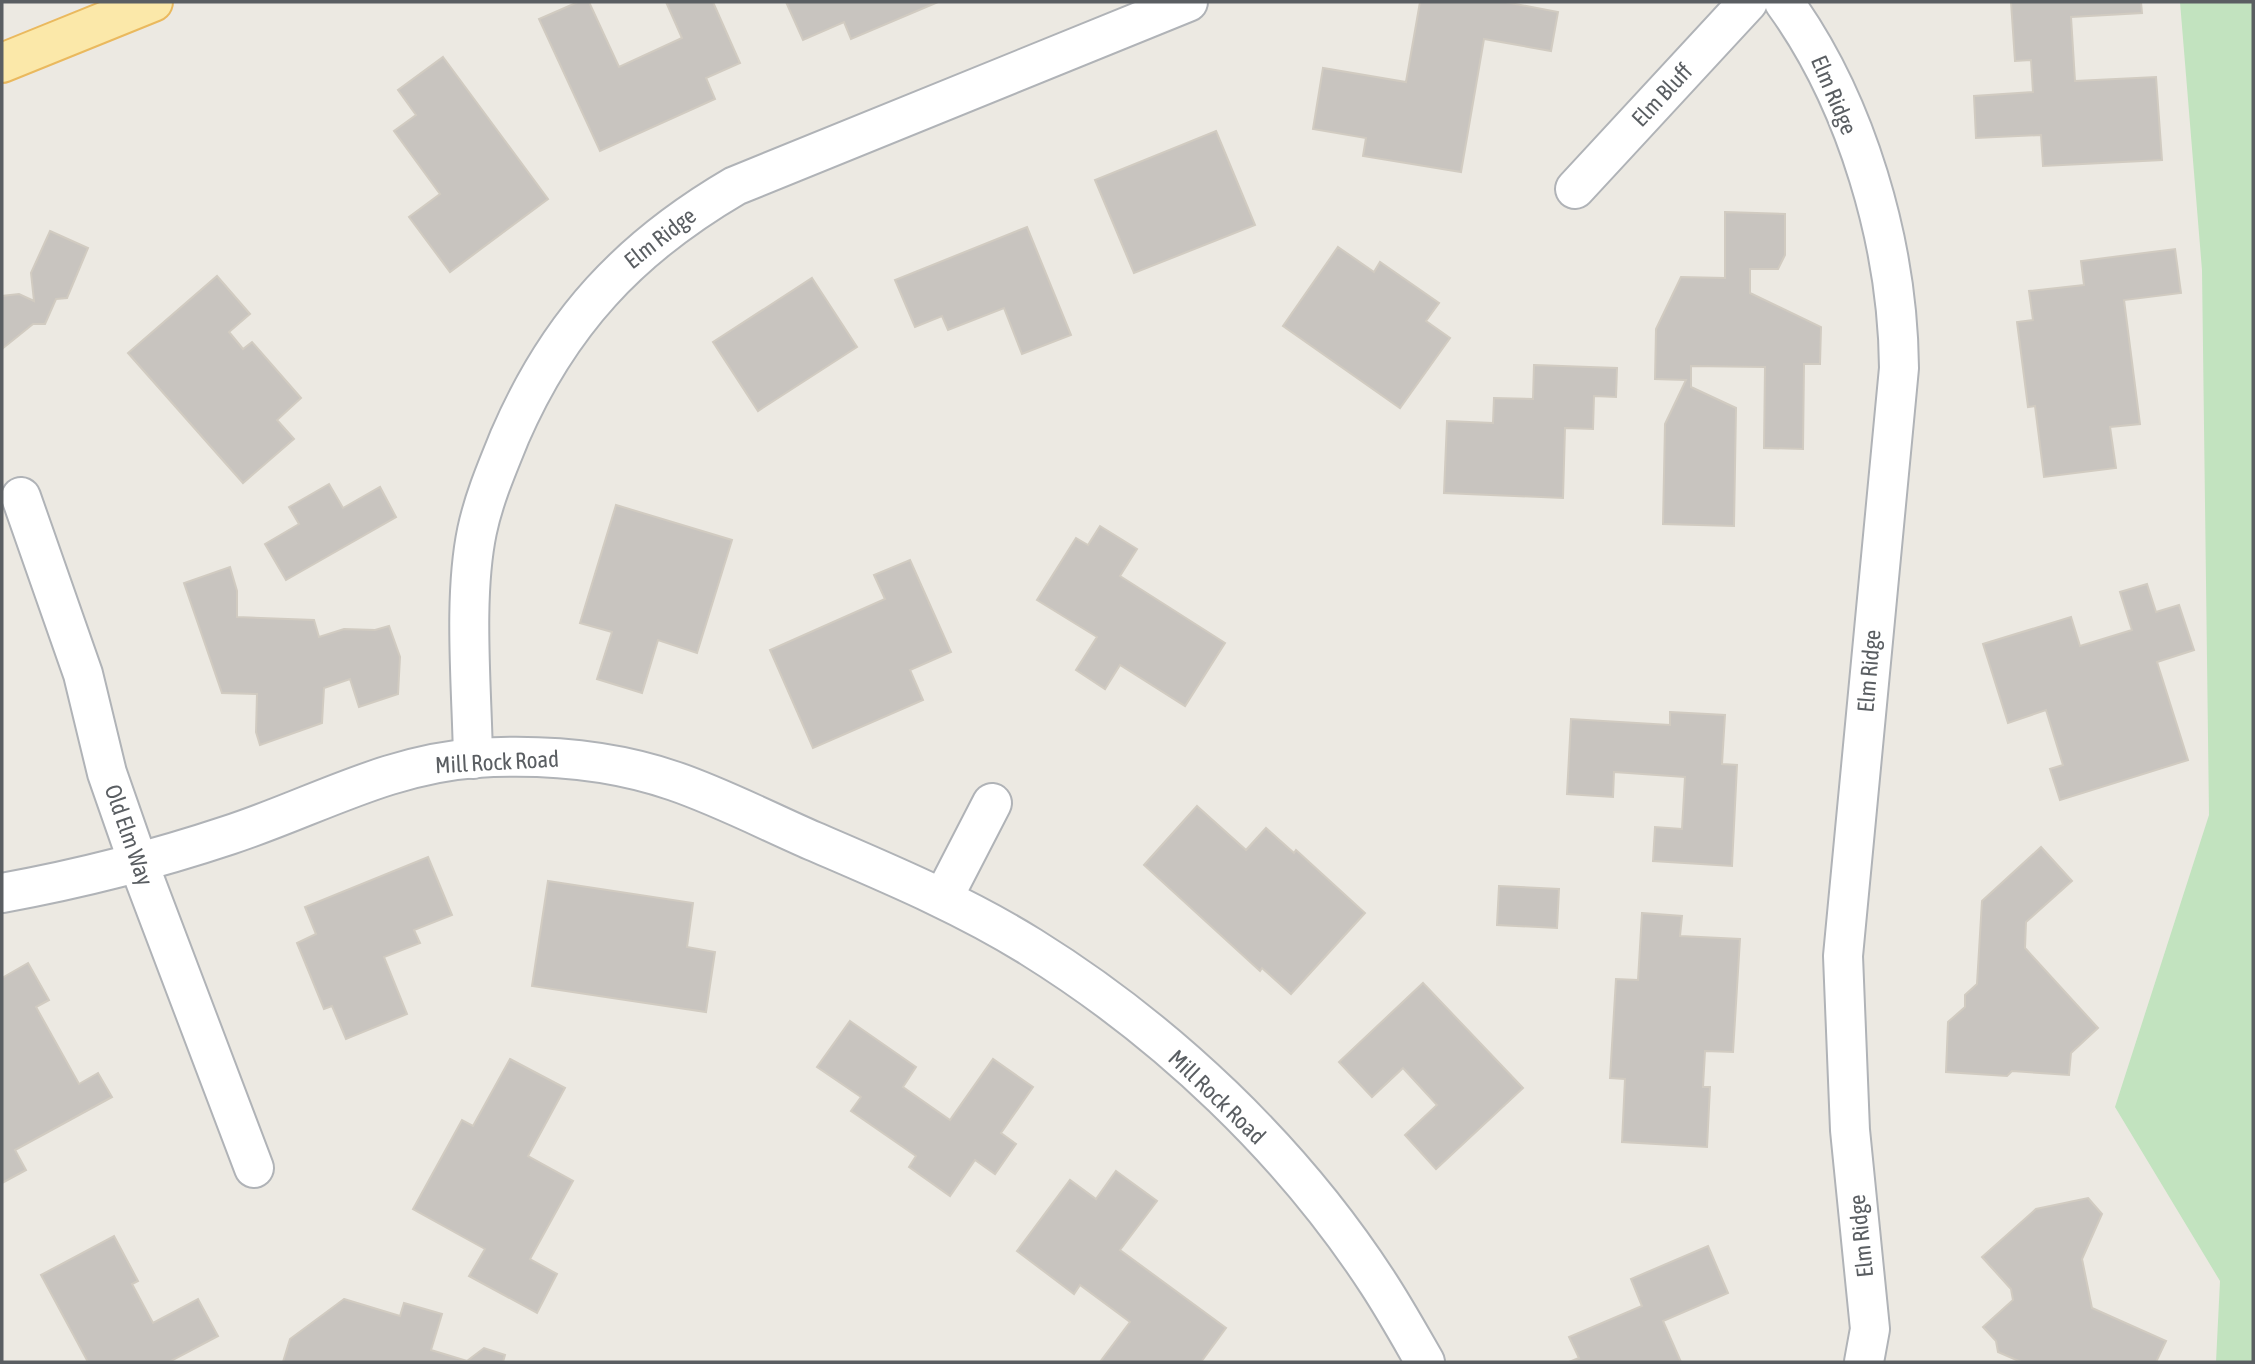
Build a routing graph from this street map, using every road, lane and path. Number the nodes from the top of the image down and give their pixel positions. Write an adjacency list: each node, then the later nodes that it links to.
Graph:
1 (153, 2): 5 (main road)
2 (1188, 2): 8 (street, Elm Ridge)
3 (1748, 2): 6 (street, Elm Bluff)
4 (1784, 2): 15 (street, Elm Ridge)
5 (2, 63)
6 (1575, 189)
7 (21, 497): 10 (street, Old Elm Way)
8 (474, 758): 10 (street, Mill Rock Road); 12 (street, Mill Rock Road)
9 (992, 803): 12 (street)
10 (138, 862): 11 (street, Mill Rock Road); 13 (street, Old Elm Way)
11 (2, 893)
12 (943, 898): 14 (street, Mill Rock Road)
13 (254, 1168)
14 (1425, 1362)
15 (1864, 1362)

